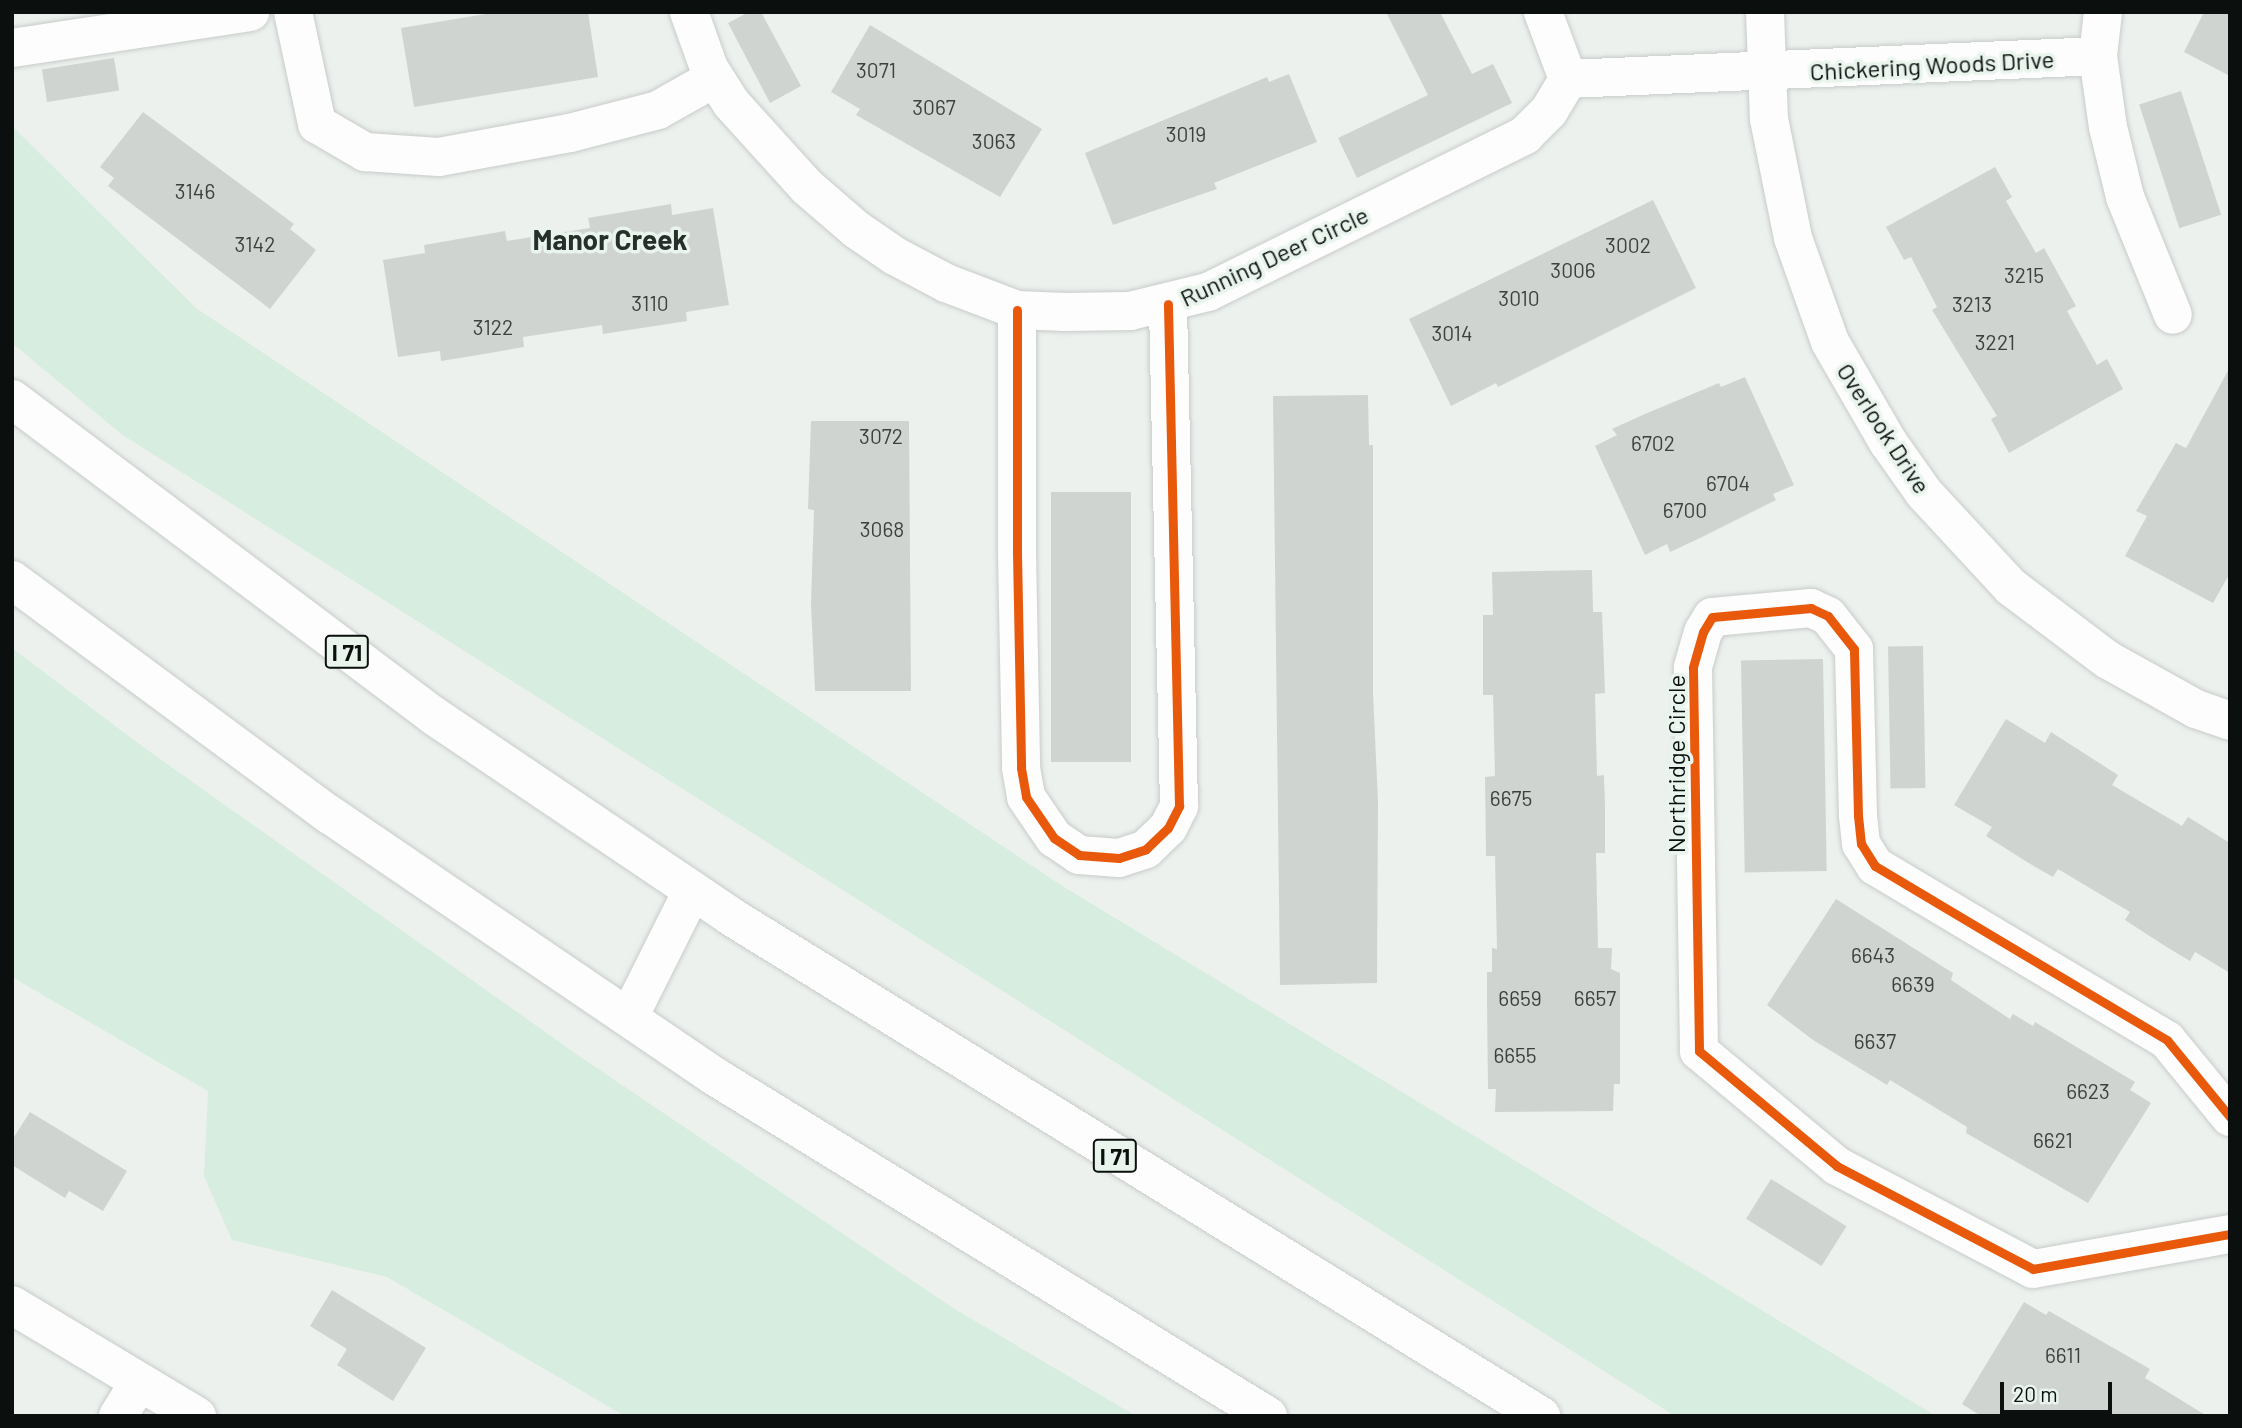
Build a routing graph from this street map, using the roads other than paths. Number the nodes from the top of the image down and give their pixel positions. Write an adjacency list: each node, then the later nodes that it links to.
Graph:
1 (250, 12): 7 (main road)
2 (293, 12): 10 (main road)
3 (690, 12): 10 (main road, Running Deer Circle)
4 (1543, 12): 11 (main road)
5 (1765, 12): 9 (main road, Overlook Drive)
6 (2104, 12): 8 (main road)
7 (12, 48)
8 (2098, 56): 9 (main road, Chickering Woods Drive); 14 (main road)
9 (1766, 73): 11 (main road); 17 (main road, Overlook Drive)
10 (715, 78): 13 (main road, Running Deer Circle)
11 (1568, 79): 12 (main road, Running Deer Circle)
12 (1168, 304): 13 (main road, Running Deer Circle); 13 (main road)
13 (1017, 310)
14 (2173, 315)
15 (12, 399): 18 (main road, I 71)
16 (12, 580): 19 (main road)
17 (2230, 721)
18 (692, 891): 19 (main road); 27 (main road, I 71)
19 (629, 1017): 26 (main road)
20 (2230, 1117): 21 (main road, Northridge Circle)
21 (2230, 1234)
22 (12, 1305): 23 (main road)
23 (139, 1382): 24 (main road); 25 (main road)
24 (118, 1416)
25 (197, 1416)
26 (1268, 1416)
27 (1541, 1416)

